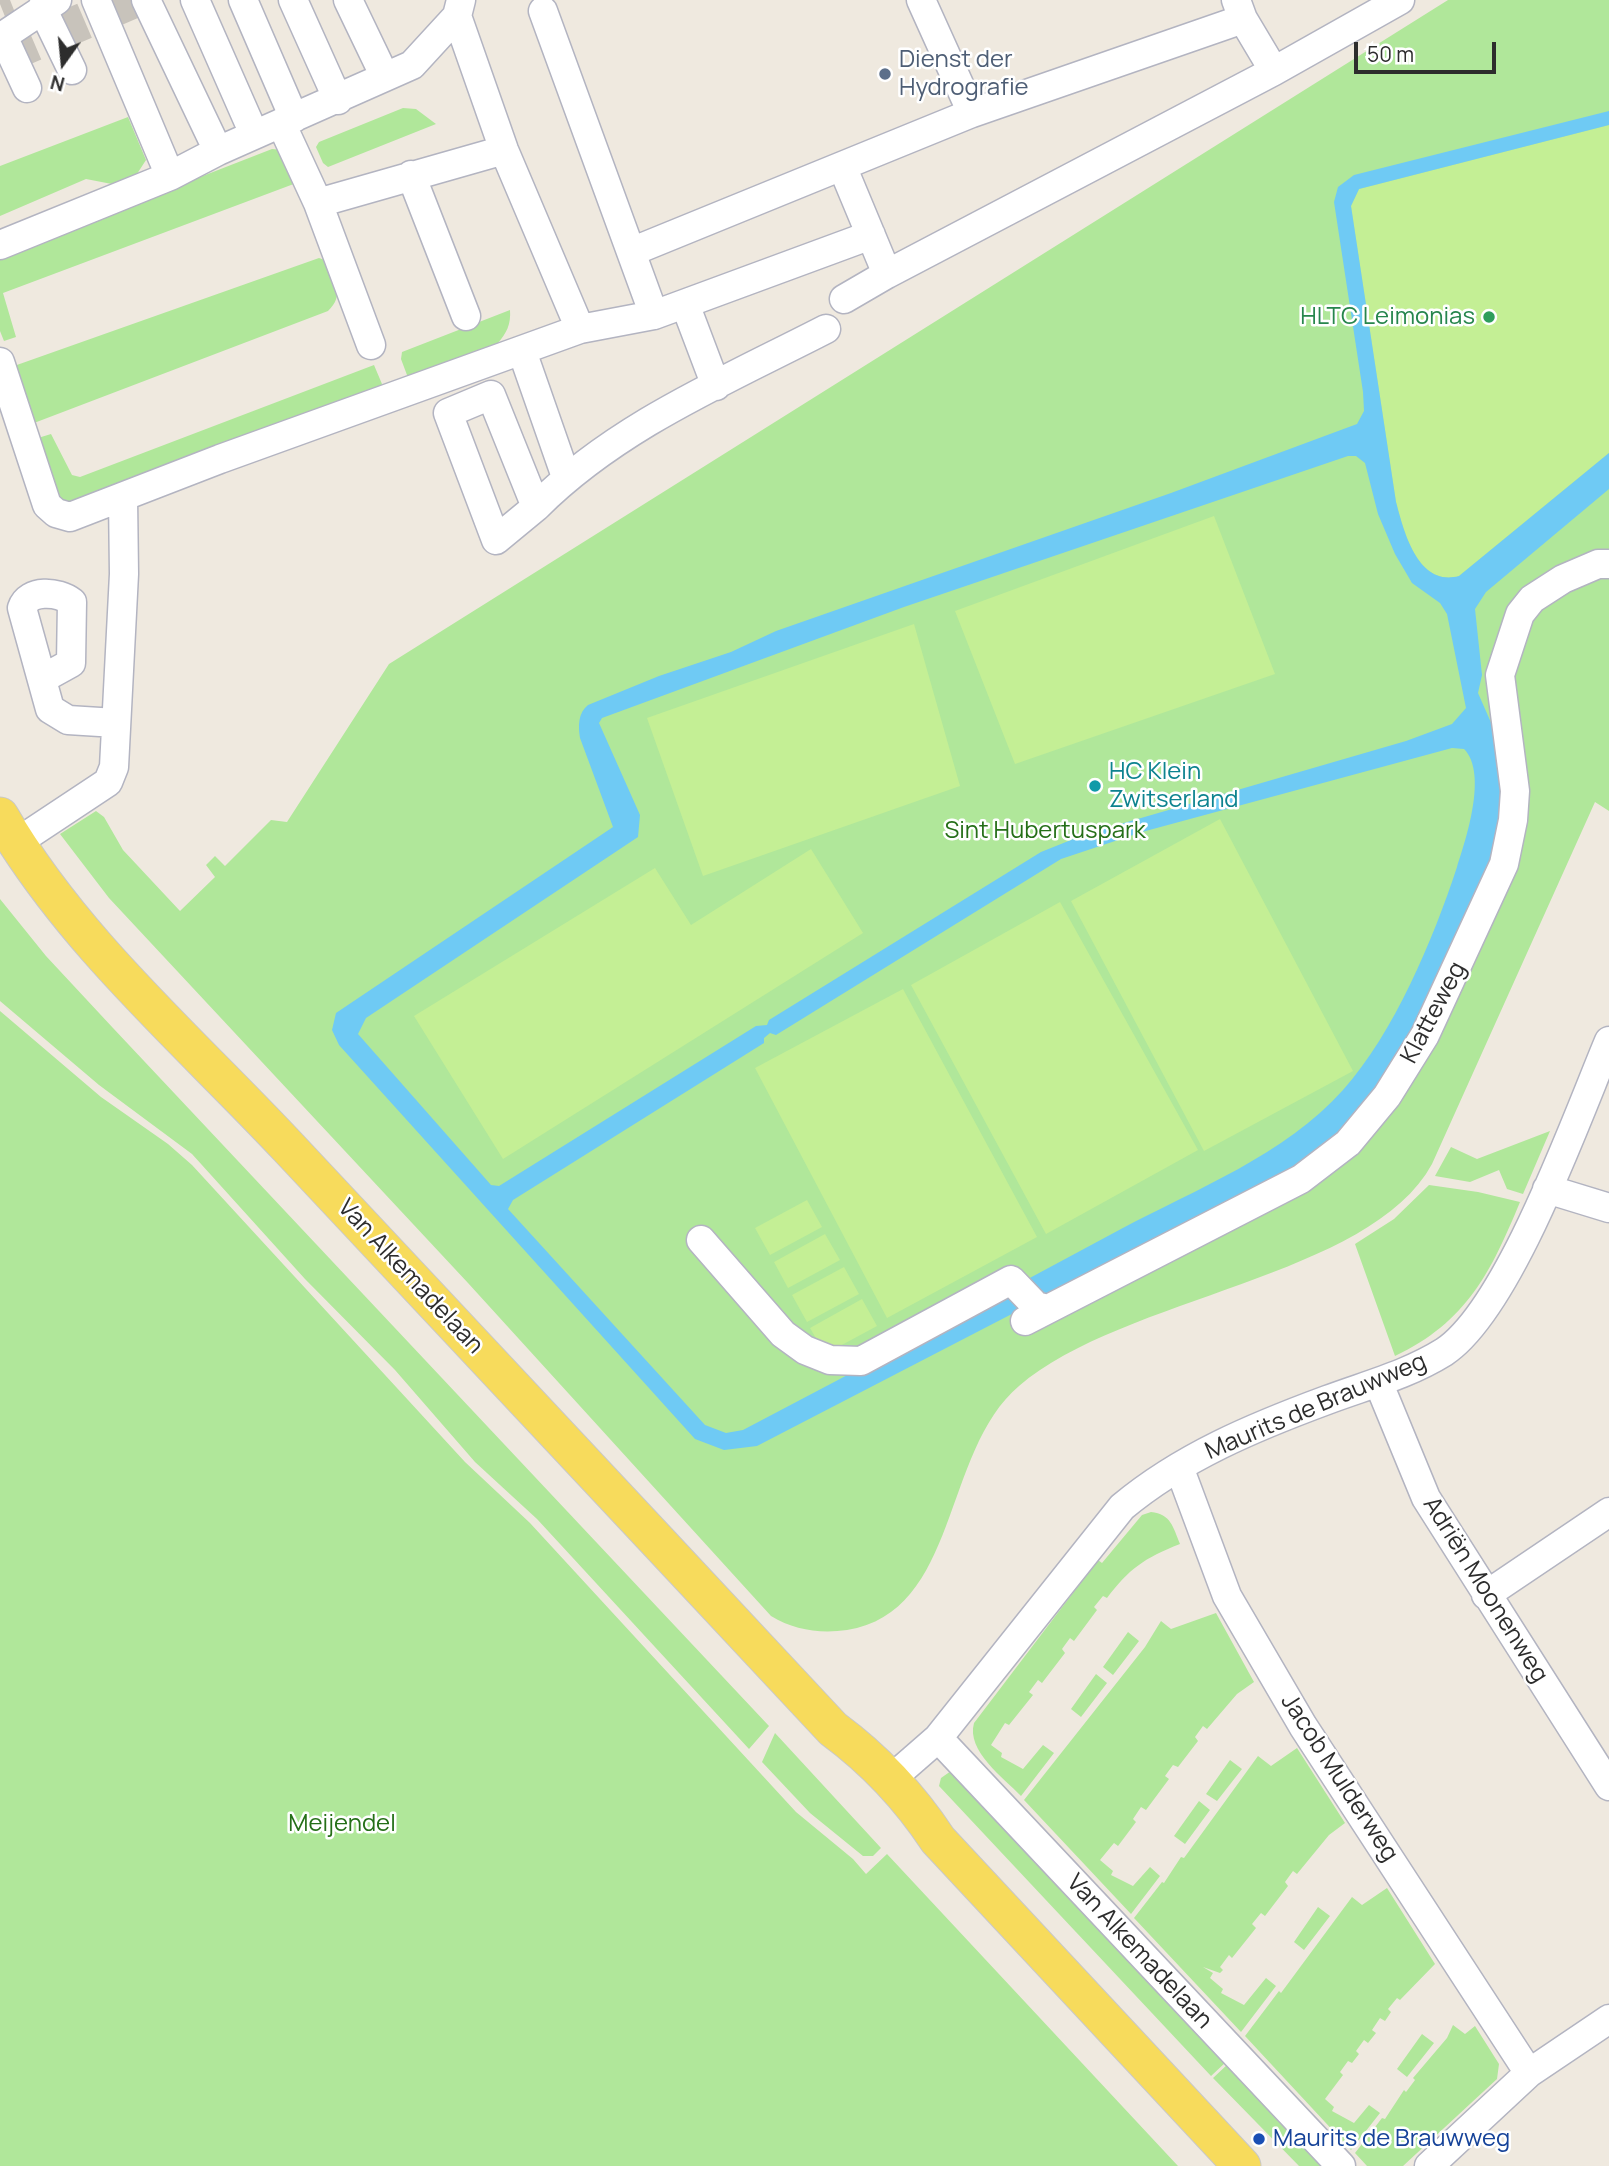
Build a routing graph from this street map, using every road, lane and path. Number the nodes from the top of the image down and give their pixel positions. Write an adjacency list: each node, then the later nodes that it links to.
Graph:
1 (96, 0): 26 (street)
2 (146, 0): 23 (street)
3 (195, 0): 21 (street)
4 (243, 0): 20 (street)
5 (293, 0): 18 (street)
6 (348, 0): 16 (street)
7 (921, 0): 19 (street)
8 (1400, 0): 15 (street)
9 (50, 4): 13 (street); 14 (street)
10 (459, 8): 16 (street); 22 (street)
11 (543, 10): 30 (street)
12 (1239, 10): 15 (street); 19 (street)
13 (1, 37): 17 (street)
14 (72, 70)
15 (1274, 71): 31 (street)
16 (385, 78): 18 (street)
17 (27, 88)
18 (338, 100): 20 (street)
19 (972, 113): 24 (street)
20 (287, 120): 21 (street); 27 (street)
21 (254, 134): 23 (street)
22 (505, 149): 25 (street); 36 (street)
23 (218, 151): 26 (street)
24 (842, 166): 28 (street); 30 (street)
25 (411, 175): 27 (street); 35 (street)
26 (170, 176): 29 (street)
27 (318, 203): 38 (street)
28 (871, 235): 31 (street); 33 (street)
29 (0, 245)
30 (631, 251): 34 (street)
31 (887, 274): 32 (street)
32 (845, 299)
33 (685, 304): 34 (street); 41 (street)
34 (654, 315): 36 (street)
35 (466, 316)
36 (580, 329): 39 (street)
37 (826, 329): 41 (street)
38 (371, 345)
39 (522, 351): 43 (street); 44 (street)
40 (0, 362): 42 (street)
41 (716, 386): 43 (street)
42 (6, 397): 44 (street)
43 (566, 477): 45 (street)
44 (123, 497): 48 (street)
45 (536, 507): 45 (street)
46 (1609, 564): 53 (street, Klatteweg)
47 (42, 679): 48 (street)
48 (116, 723): 49 (street)
49 (8, 830): 58 (main road, Van Alkemadelaan)
50 (1609, 1041): 51 (street, Maurits de Brauwweg)
51 (1547, 1189): 52 (street); 54 (street, Maurits de Brauwweg)
52 (1609, 1208)
53 (701, 1240)
54 (1379, 1384): 55 (street, Maurits de Brauwweg); 57 (street, Adriën Moonenweg)
55 (1179, 1467): 59 (street, Maurits de Brauwweg); 64 (street, Jacob Mulderweg)
56 (1609, 1512): 57 (street)
57 (1486, 1595): 60 (street, Adriën Moonenweg)
58 (833, 1728): 61 (main road, Van Alkemadelaan); 62 (main road, Van Alkemadelaan)
59 (938, 1738): 61 (street, Maurits de Brauwweg); 66 (street, Van Alkemadelaan)
60 (1606, 1776)
61 (891, 1779): 62 (main road, Van Alkemadelaan)
62 (938, 1840): 65 (main road, Van Alkemadelaan)
63 (1609, 2019): 64 (street)
64 (1529, 2073): 67 (street)
65 (1242, 2166)
66 (1341, 2166)
67 (1429, 2166)

